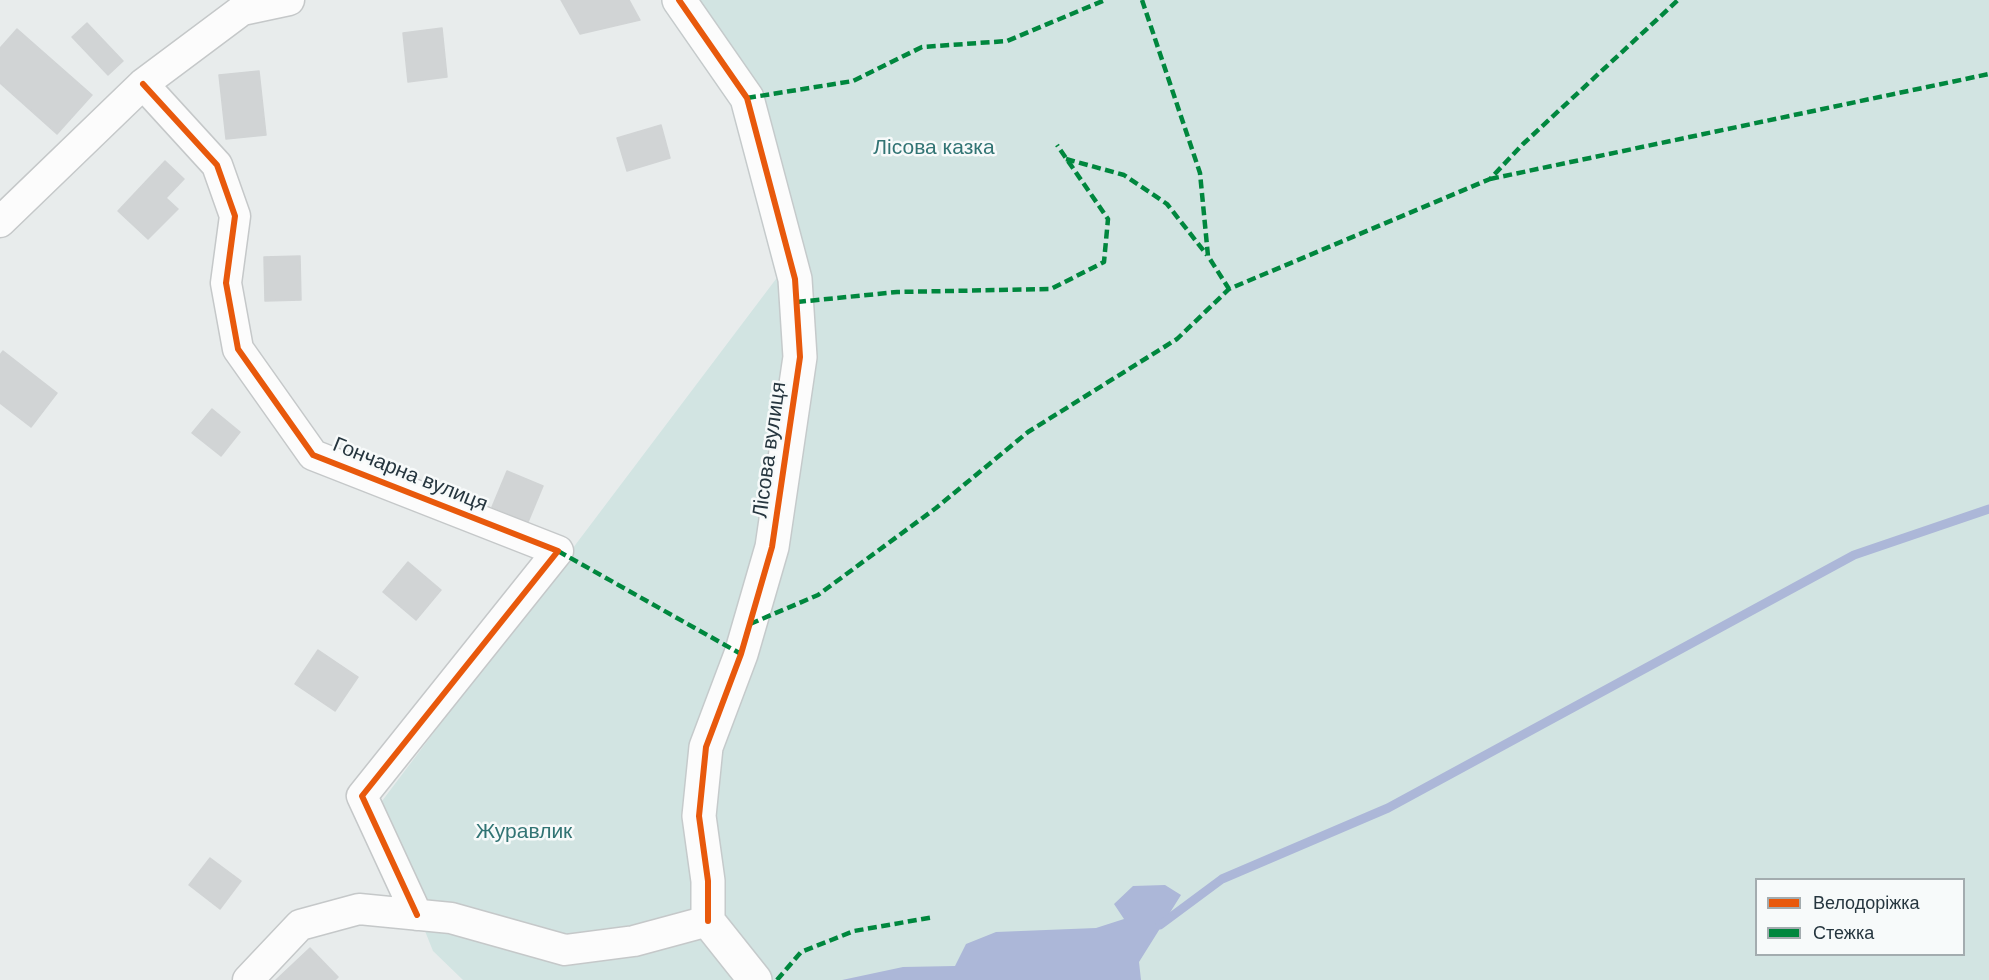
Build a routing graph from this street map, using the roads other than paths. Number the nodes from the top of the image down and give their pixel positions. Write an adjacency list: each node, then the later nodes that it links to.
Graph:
1 (289, 0): 3 (street)
2 (679, 0): 6 (street, Лісова вулиця)
3 (143, 84): 4 (street); 5 (street, Гончарна вулиця)
4 (0, 222)
5 (417, 915): 6 (street); 7 (street)
6 (708, 921): 8 (street)
7 (248, 980)
8 (755, 980)

